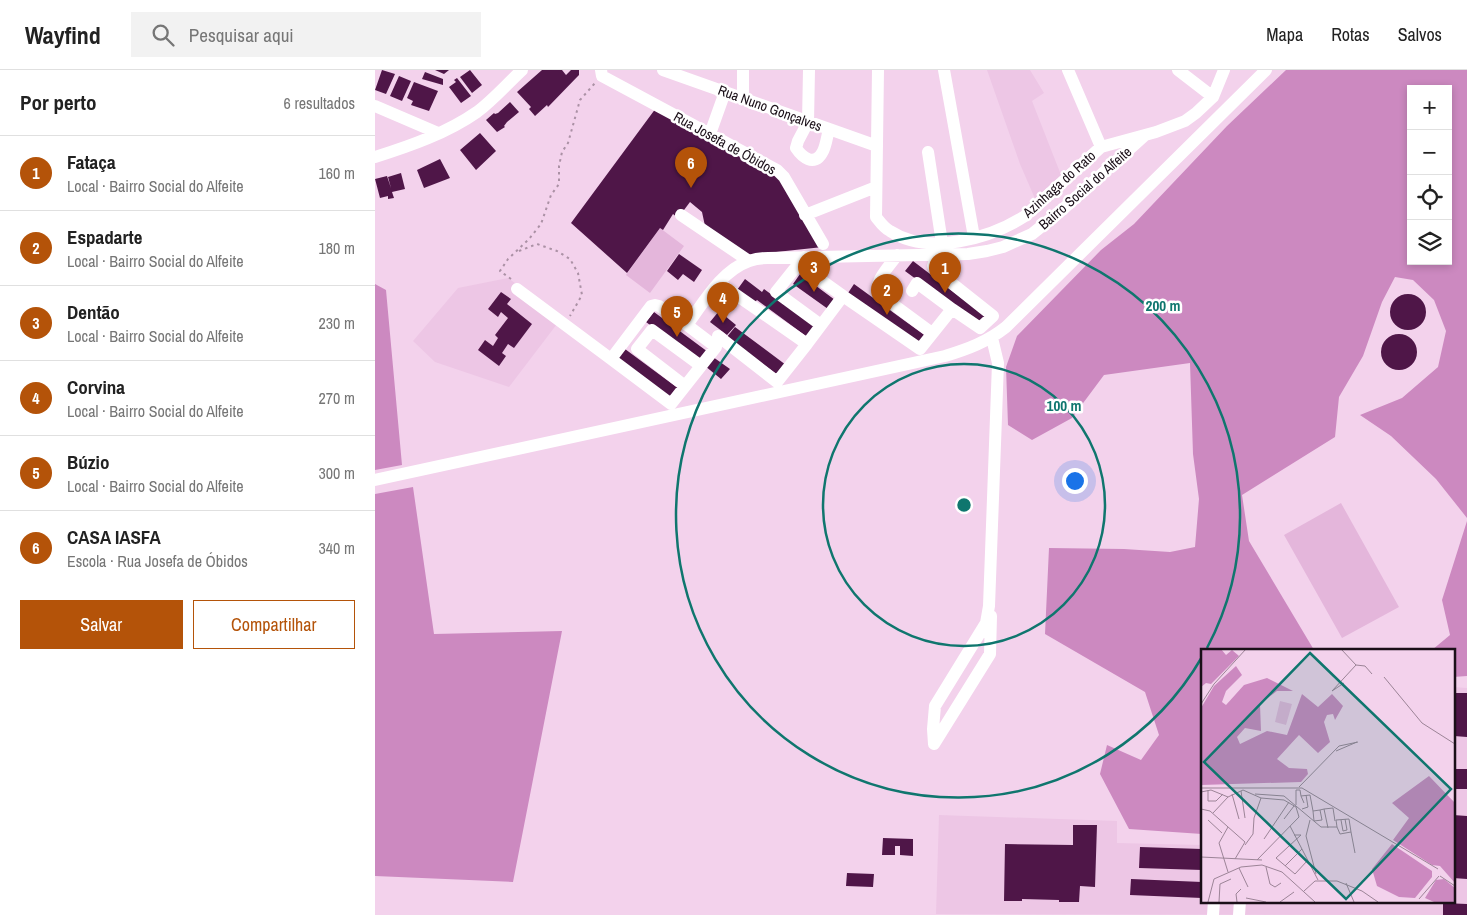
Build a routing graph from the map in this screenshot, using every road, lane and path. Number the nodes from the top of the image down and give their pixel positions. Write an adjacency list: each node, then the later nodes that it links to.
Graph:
1 (522, 70): 18 (street)
2 (743, 70): 14 (street)
3 (809, 70): 16 (street)
4 (878, 70): 21 (street, Azinhaga do Rato)
5 (944, 70): 28 (street)
6 (1068, 70): 22 (street)
7 (1178, 70): 13 (street)
8 (1224, 70): 13 (street, Azinhaga do Rato)
9 (1266, 70): 46 (street)
10 (671, 71): 12 (street, Rua Nuno Gonçalves)
11 (602, 73): 19 (street, Rua Josefa de Óbidos); 31 (path)
12 (725, 92): 14 (street, Rua Nuno Gonçalves); 19 (street)
13 (1213, 97): 20 (street, Azinhaga do Rato)
14 (743, 98): 16 (street, Rua Nuno Gonçalves)
15 (375, 106): 18 (street)
16 (808, 122): 17 (street, Rua Nuno Gonçalves); 17 (street)
17 (829, 129): 21 (street, Rua Nuno Gonçalves)
18 (438, 133): 24 (street)
19 (710, 134): 27 (street, Rua Josefa de Óbidos)
20 (1144, 136): 22 (street, Azinhaga do Rato); 30 (street, Bairro Social do Alfeite)
21 (877, 146): 25 (street, Azinhaga do Rato)
22 (1101, 146): 28 (street, Azinhaga do Rato)
23 (928, 152): 30 (street)
24 (375, 157)
25 (876, 187): 27 (street); 30 (street, Azinhaga do Rato)
26 (681, 215): 34 (street)
27 (805, 215): 29 (street, Rua Josefa de Óbidos)
28 (974, 238): 30 (street, Azinhaga do Rato)
29 (823, 244)
30 (939, 249): 32 (street, Bairro Social do Alfeite); 40 (street)
31 (517, 252): 35 (path); 41 (path)
32 (897, 256): 33 (street, Bairro Social do Alfeite); 44 (street)
33 (804, 257): 34 (street, Bairro Social do Alfeite); 39 (street); 43 (street)
34 (749, 261): 36 (street, Bairro Social do Alfeite)
35 (500, 271)
36 (719, 283): 42 (street, Bairro Social do Alfeite); 47 (street)
37 (517, 289): 41 (street)
38 (912, 291): 40 (street)
39 (843, 296): 43 (street); 44 (street)
40 (952, 308): 44 (street)
41 (565, 325): 48 (street)
42 (687, 325): 48 (street); 49 (street)
43 (821, 325): 47 (street)
44 (932, 333)
45 (718, 336): 47 (street)
46 (992, 338): 51 (street); 52 (street)
47 (807, 344)
48 (611, 359): 50 (street)
49 (701, 366): 50 (street); 50 (street)
50 (685, 386)
51 (375, 480)
52 (989, 606): 52 (street)
53 (1214, 902): 55 (street)
54 (1240, 902): 56 (street)
55 (1213, 915)
56 (1239, 915)

